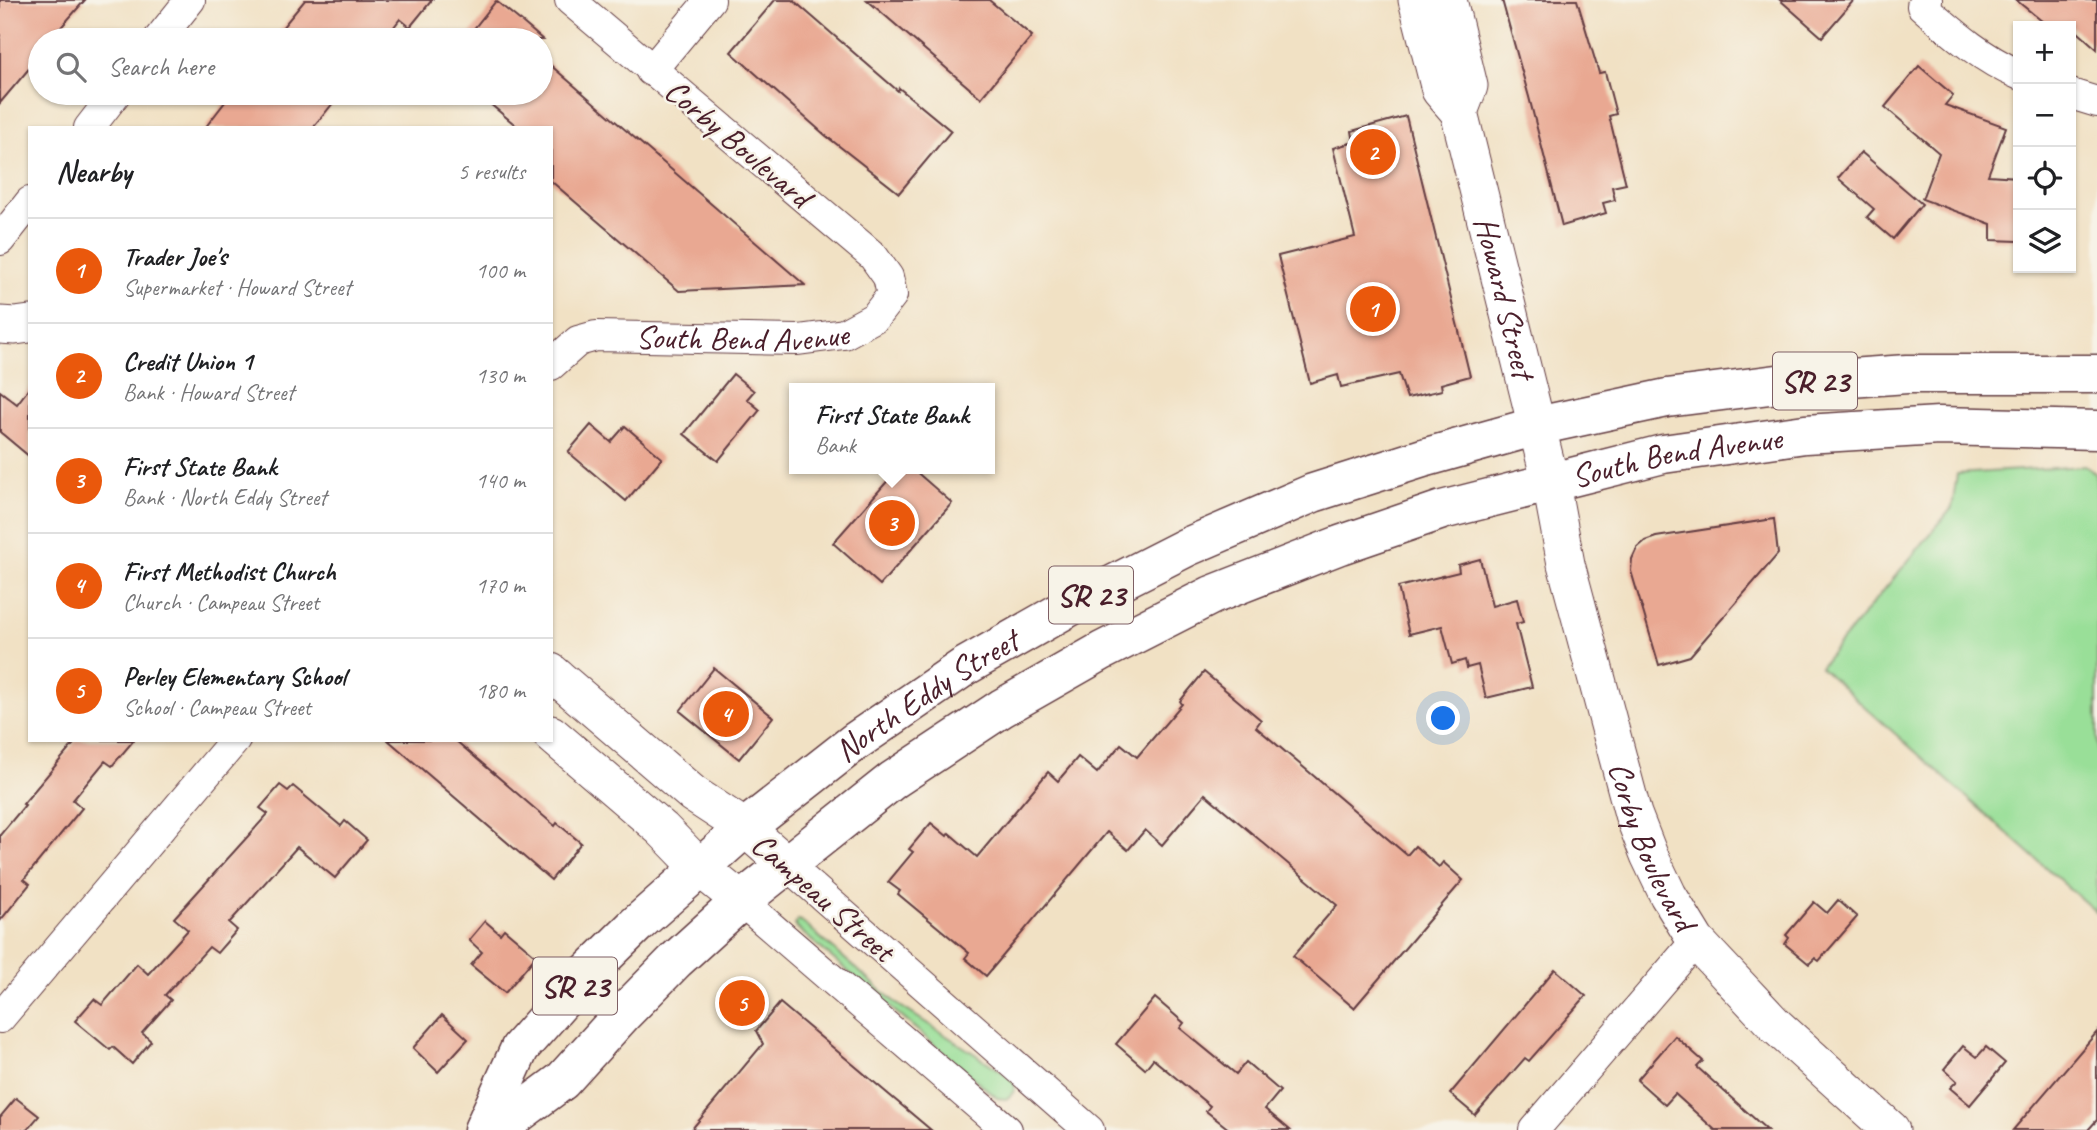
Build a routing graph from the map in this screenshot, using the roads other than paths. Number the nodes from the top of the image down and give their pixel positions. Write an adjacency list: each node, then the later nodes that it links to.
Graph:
1 (190, 0): 7 (street)
2 (570, 0): 8 (street, Corby Boulevard)
3 (710, 0): 8 (street)
4 (1417, 0): 13 (street, Howard Street)
5 (1448, 0): 13 (street, Howard Street)
6 (1924, 3): 9 (street)
7 (168, 28)
8 (651, 71): 17 (street, Corby Boulevard)
9 (2013, 71)
10 (2076, 96): 11 (street)
11 (2097, 102)
12 (107, 105): 14 (street)
13 (1459, 112): 20 (street, Howard Street)
14 (91, 126)
15 (28, 205): 16 (street)
16 (0, 240)
17 (892, 295): 18 (street, South Bend Avenue)
18 (553, 363)
19 (2097, 373): 20 (main road, South Bend Avenue / SR 23)
20 (1537, 426): 22 (street, Howard Street); 26 (main road, North Eddy Street / SR 23)
21 (2097, 430): 22 (main road, South Bend Avenue / SR 23)
22 (1551, 484): 27 (main road, North Eddy Street / SR 23); 30 (street, Corby Boulevard)
23 (553, 673): 26 (street, Campeau Street)
24 (553, 736): 28 (street, Campeau Street)
25 (233, 742): 31 (street)
26 (745, 828): 27 (street, Campeau Street); 28 (main road, North Eddy Street / SR 23)
27 (786, 864): 29 (main road, North Eddy Street / SR 23); 35 (street, Campeau Street)
28 (699, 867): 29 (street, Campeau Street); 32 (main road, North Eddy Street / SR 23)
29 (741, 901): 33 (main road, North Eddy Street / SR 23); 34 (street, Campeau Street)
30 (1696, 941): 36 (street); 37 (street, Corby Boulevard)
31 (0, 1018)
32 (483, 1130)
33 (495, 1130)
34 (1007, 1130)
35 (1089, 1130)
36 (1534, 1130)
37 (1891, 1130)

